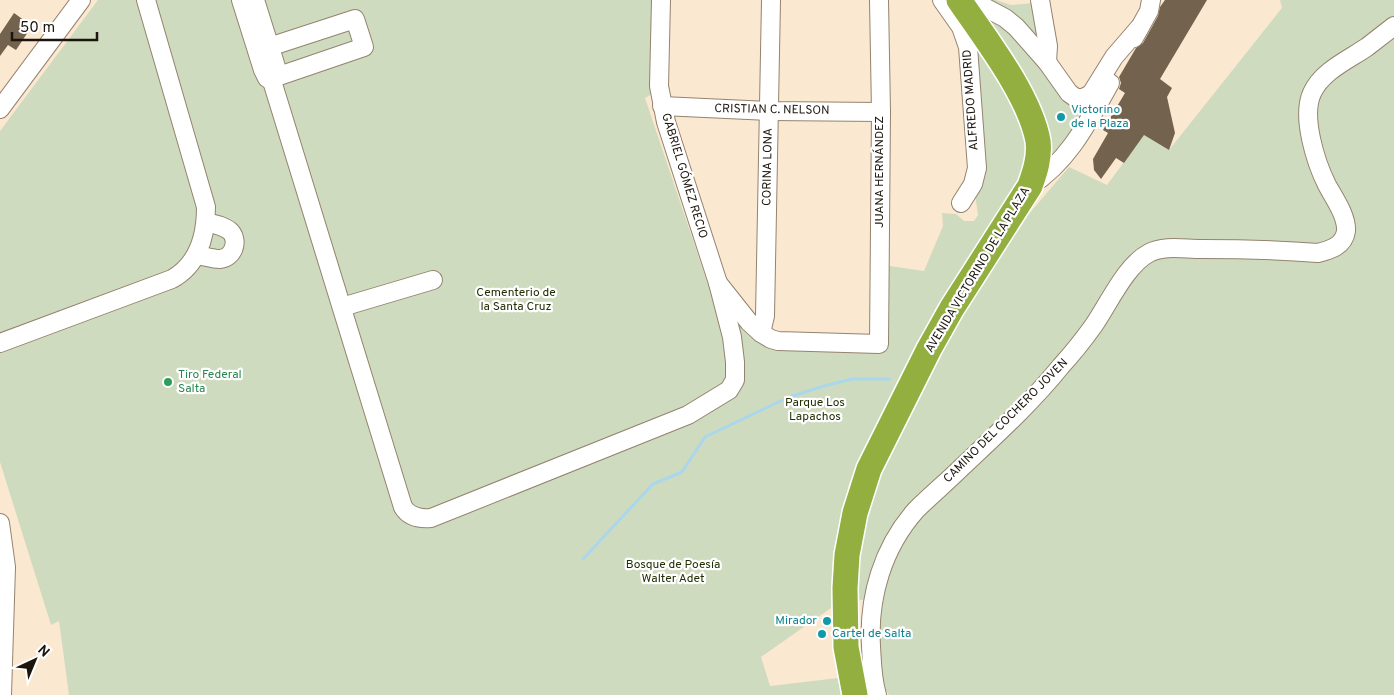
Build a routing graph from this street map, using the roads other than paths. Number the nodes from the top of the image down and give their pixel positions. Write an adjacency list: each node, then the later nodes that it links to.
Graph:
1 (81, 0): 17 (street)
2 (146, 0): 22 (street)
3 (242, 0): 15 (street)
4 (255, 0): 13 (street)
5 (661, 0): 16 (street, GABRIEL GÓMEZ RECIO)
6 (771, 0): 18 (street, CORINA LONA)
7 (879, 0): 19 (street, JUANA HERNÁNDEZ)
8 (1040, 0): 14 (street)
9 (1151, 0): 12 (street)
10 (955, 2): 14 (street); 20 (highway, AVENIDA VICTORINO DE LA PLAZA); 21 (street, ALFREDO MADRID)
11 (1394, 26): 32 (street, CAMINO DEL COCHERO JOVEN)
12 (1139, 28): 14 (street); 20 (street)
13 (270, 48): 15 (street); 15 (street)
14 (1047, 62)
15 (274, 79): 26 (street)
16 (662, 106): 18 (street, CRISTIAN C. NELSON); 25 (street, GABRIEL GÓMEZ RECIO)
17 (0, 109)
18 (769, 111): 19 (street, CRISTIAN C. NELSON); 27 (street, CORINA LONA)
19 (881, 112): 27 (street, JUANA HERNÁNDEZ)
20 (1030, 186): 31 (highway, AVENIDA VICTORINO DE LA PLAZA)
21 (961, 203)
22 (206, 222): 23 (street); 23 (street)
23 (197, 254): 28 (street)
24 (433, 280): 26 (street)
25 (718, 283): 26 (street); 27 (street, GABRIEL GÓMEZ RECIO)
26 (342, 307)
27 (762, 333)
28 (0, 342)
29 (0, 523): 30 (street)
30 (2, 695)
31 (855, 695)
32 (877, 695)

